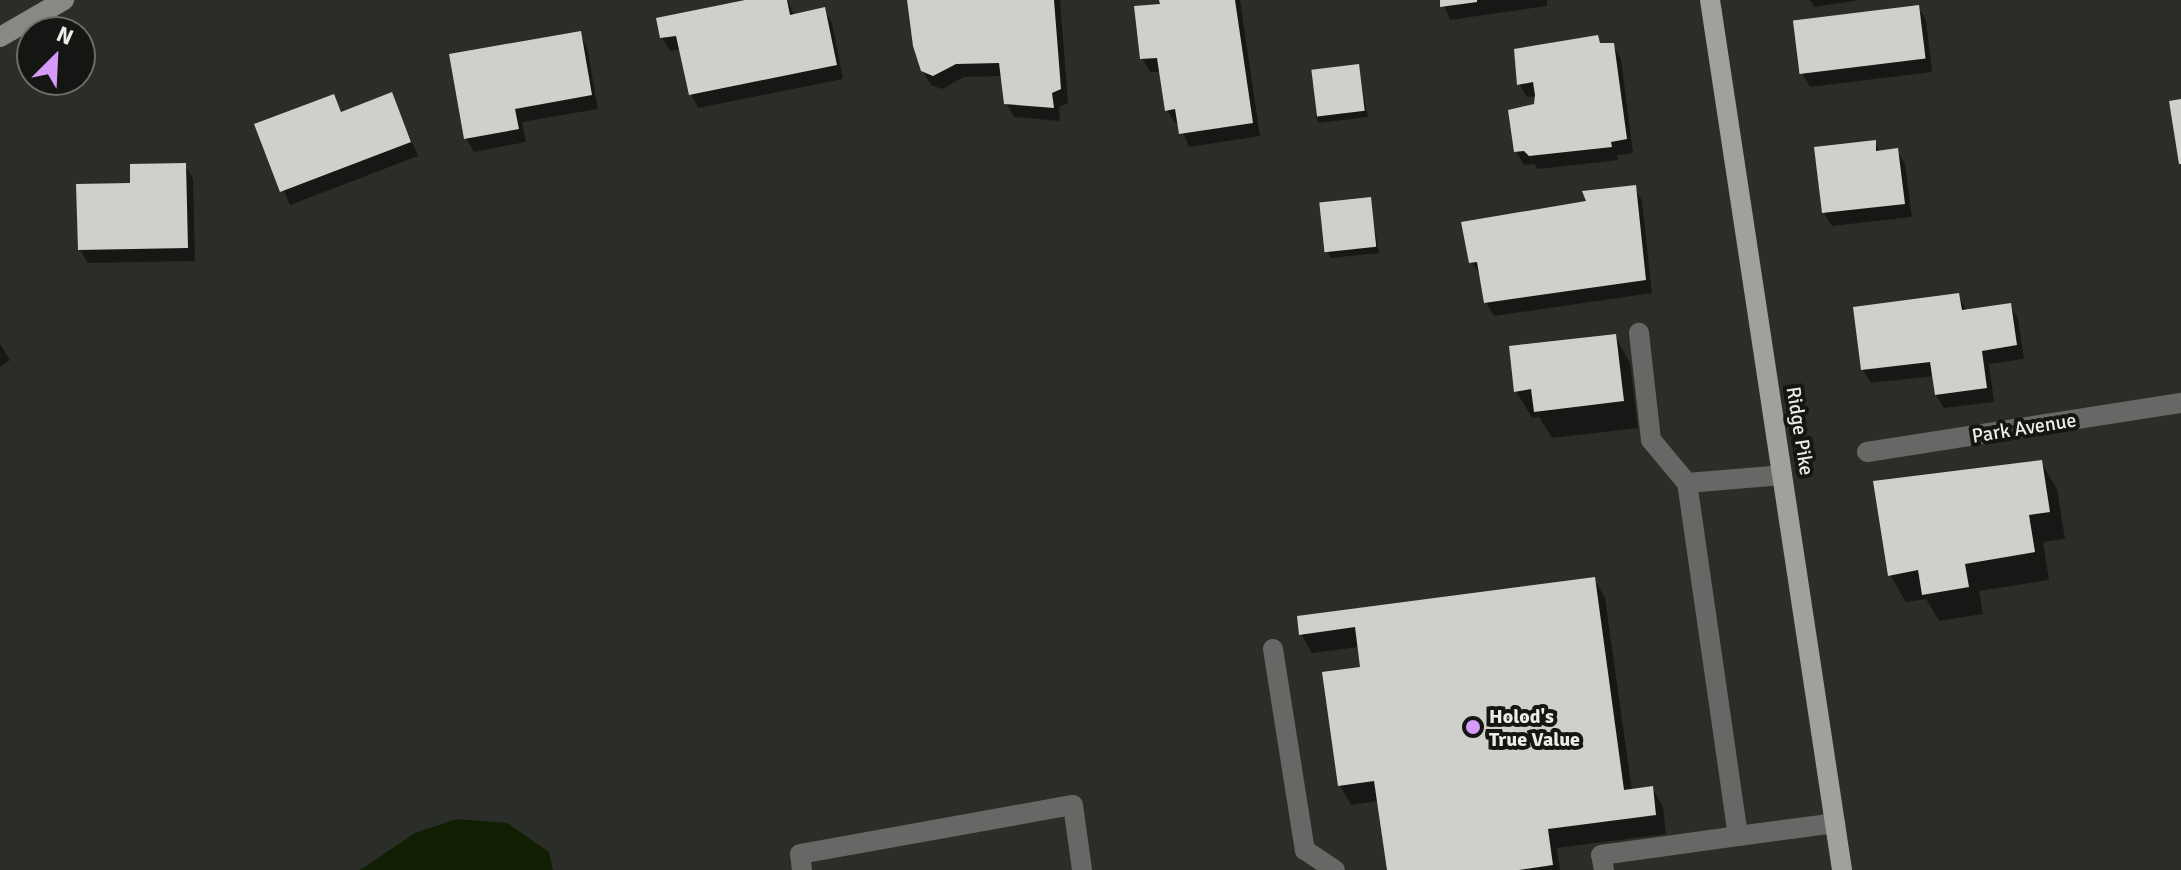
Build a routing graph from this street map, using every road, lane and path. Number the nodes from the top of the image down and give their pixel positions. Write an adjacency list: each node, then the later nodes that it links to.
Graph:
1 (64, 0): 3 (street)
2 (1710, 0): 7 (main road, Ridge Pike)
3 (0, 37)
4 (1639, 333): 8 (street)
5 (2181, 403): 6 (street, Park Avenue)
6 (1867, 452)
7 (1782, 475): 8 (street); 10 (main road, Ridge Pike)
8 (1687, 483): 11 (street)
9 (1273, 649): 14 (street)
10 (1835, 823): 11 (street); 16 (main road, Ridge Pike)
11 (1738, 836): 15 (street)
12 (802, 870): 13 (street)
13 (1082, 870)
14 (1335, 870)
15 (1604, 870)
16 (1842, 870)

